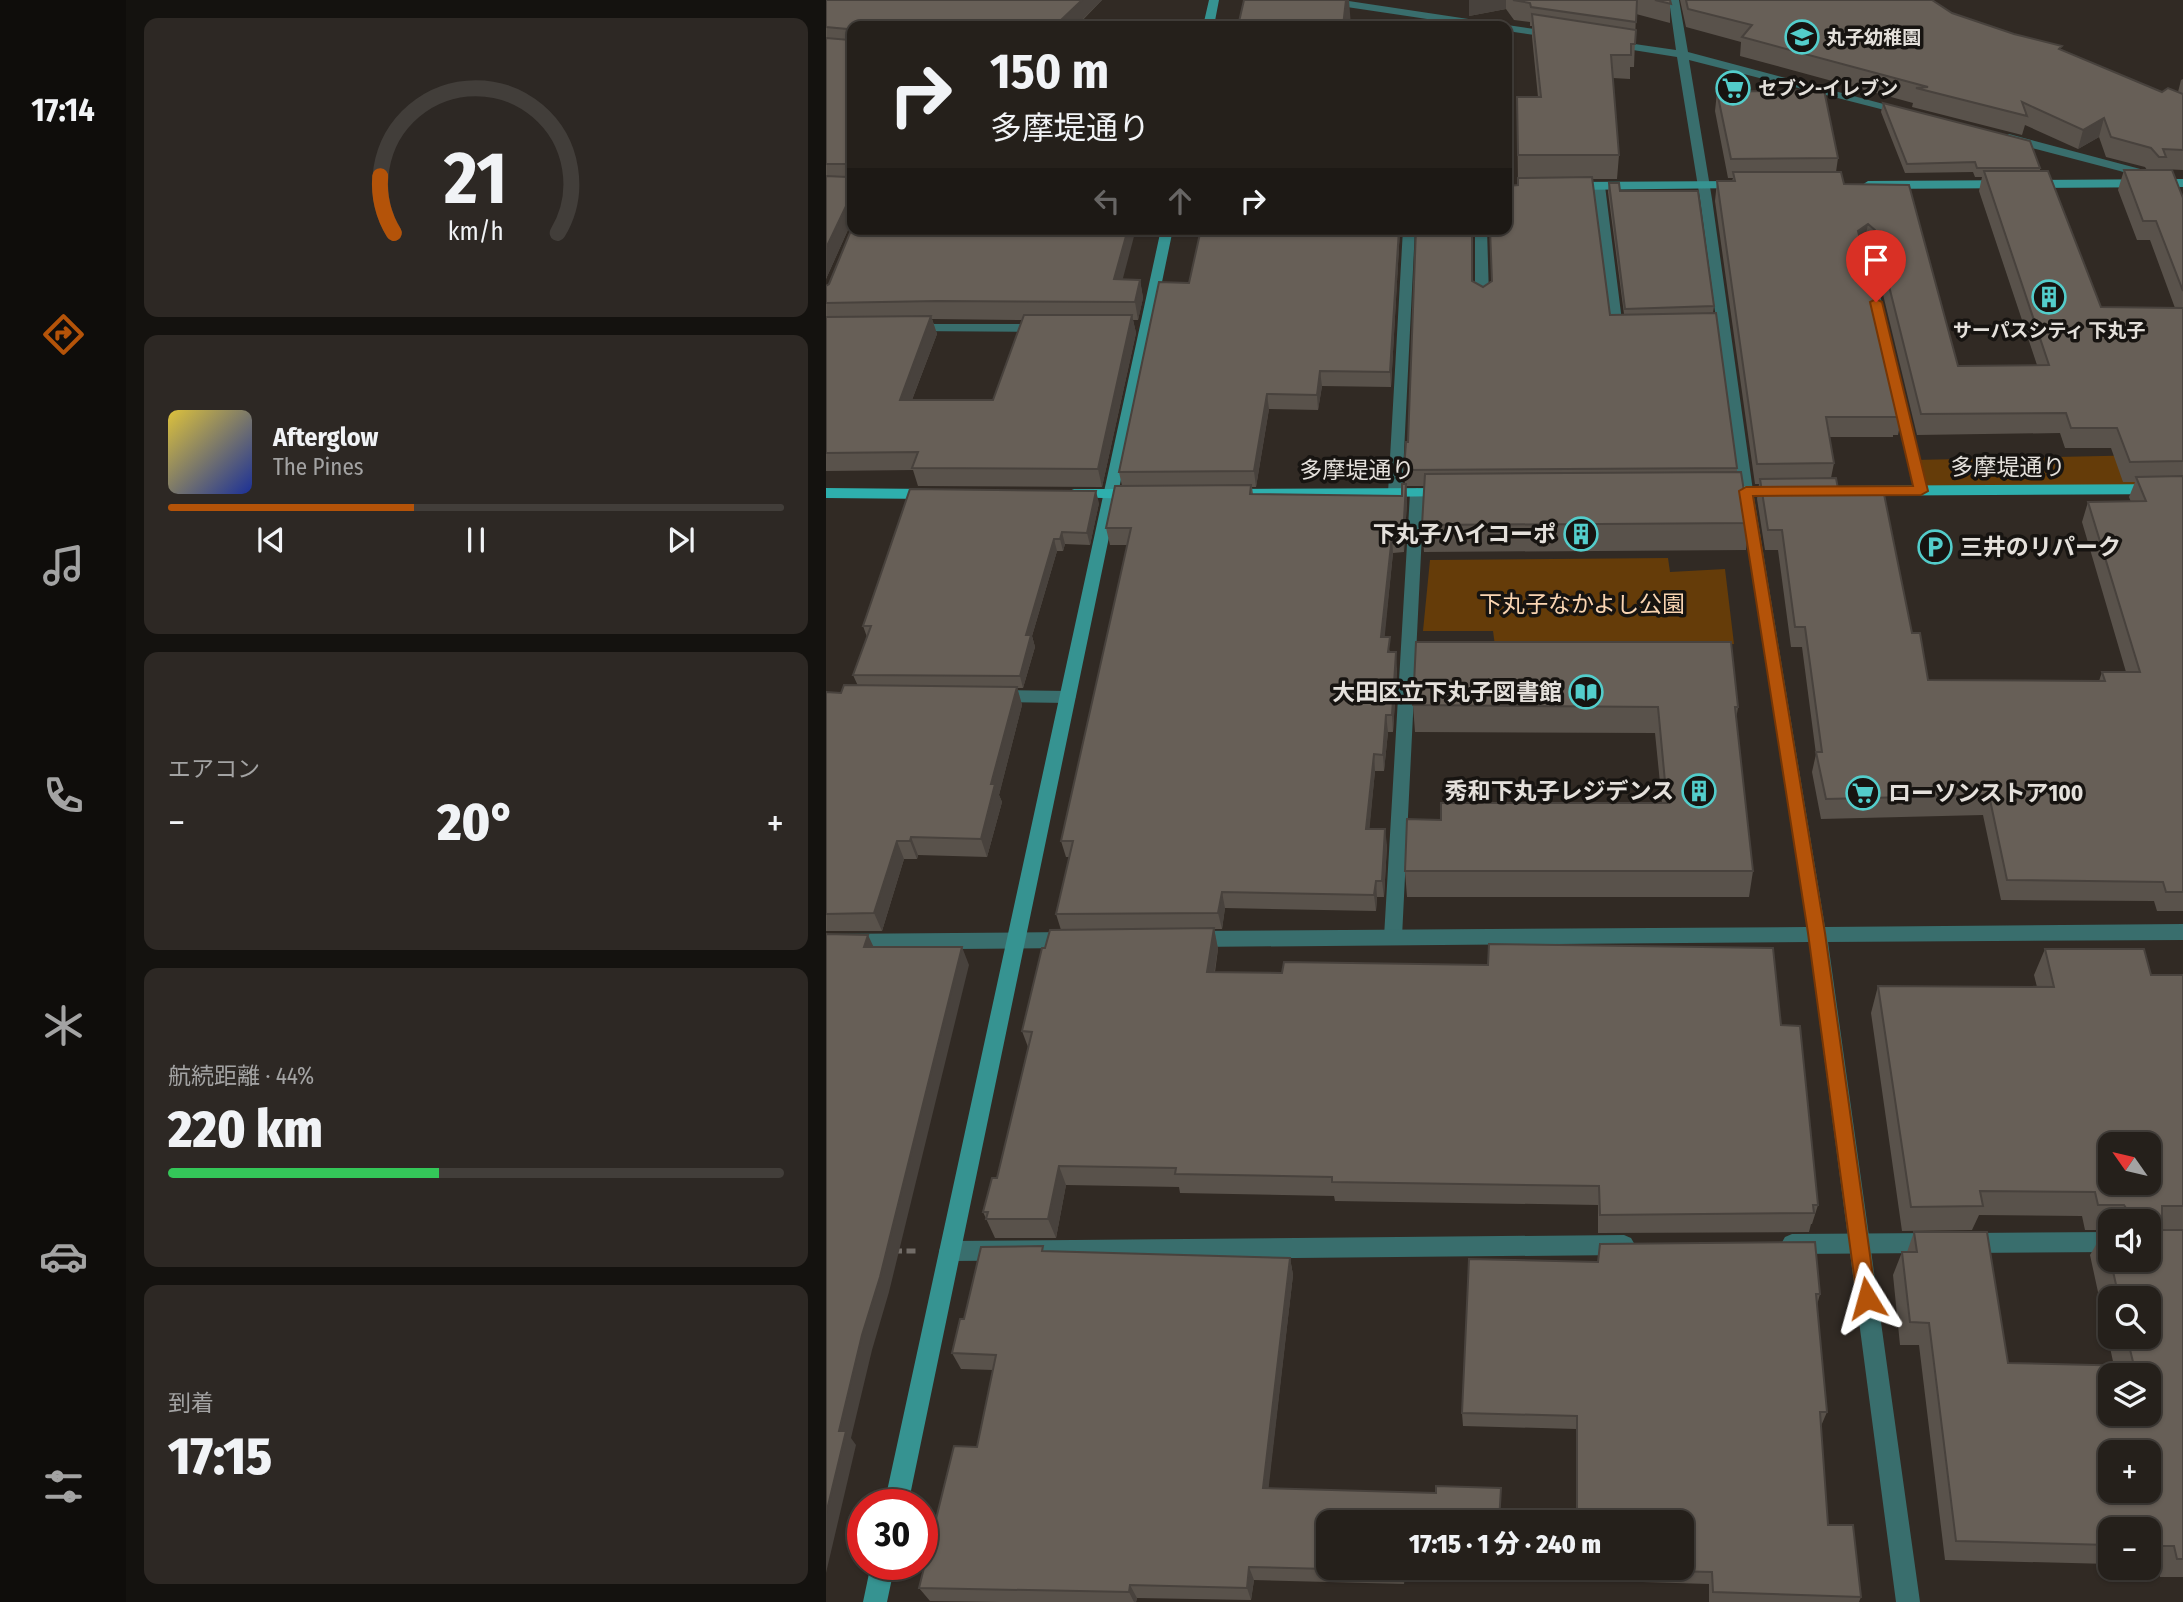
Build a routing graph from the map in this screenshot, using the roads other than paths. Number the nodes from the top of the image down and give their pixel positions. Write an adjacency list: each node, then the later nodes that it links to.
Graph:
1 (1214, 0): 4 (street)
2 (1320, 0): 5 (street)
3 (1674, 0): 9 (street)
4 (1210, 21)
5 (1450, 21)
6 (1512, 29): 7 (street)
7 (1574, 38)
8 (1600, 42): 9 (street)
9 (1681, 54): 10 (street); 14 (street)
10 (1922, 116)
11 (1990, 134): 12 (street)
12 (2149, 183): 13 (street); 16 (street)
13 (2183, 183)
14 (1704, 185): 15 (street); 18 (street); 28 (street)
15 (1750, 185)
16 (1848, 185)
17 (1559, 186): 18 (street)
18 (1599, 186): 24 (street)
19 (1165, 235): 39 (street)
20 (1409, 235): 33 (street)
21 (1481, 235): 23 (street)
22 (1863, 250): 29 (street)
23 (1482, 296)
24 (1643, 325)
25 (1063, 327): 26 (street)
26 (896, 328)
27 (2183, 489): 29 (main road, 多摩堤通り)
28 (1746, 491): 29 (main road, 多摩堤通り); 31 (main road, 多摩堤通り); 43 (street)
29 (1921, 491)
30 (1458, 492): 34 (main road, 多摩堤通り)
31 (1704, 492)
32 (826, 493): 35 (main road)
33 (1395, 493): 34 (main road, 多摩堤通り); 38 (main road, 多摩堤通り)
34 (1417, 493): 44 (street)
35 (949, 494)
36 (1058, 494): 39 (main road)
37 (1155, 494): 39 (main road)
38 (1209, 494)
39 (1111, 495): 41 (street)
40 (988, 696): 41 (street)
41 (1068, 696): 46 (street)
42 (2183, 932): 43 (street)
43 (1817, 933): 44 (street); 50 (street)
44 (1393, 937): 45 (street)
45 (1170, 939)
46 (1016, 940): 47 (street); 48 (street); 53 (street)
47 (1086, 940)
48 (826, 942)
49 (2098, 1242): 50 (street)
50 (1859, 1243): 51 (street); 57 (street)
51 (1775, 1244)
52 (1649, 1245): 53 (street)
53 (950, 1251): 54 (street)
54 (899, 1489)
55 (880, 1580): 56 (street)
56 (875, 1602)
57 (1908, 1602)

